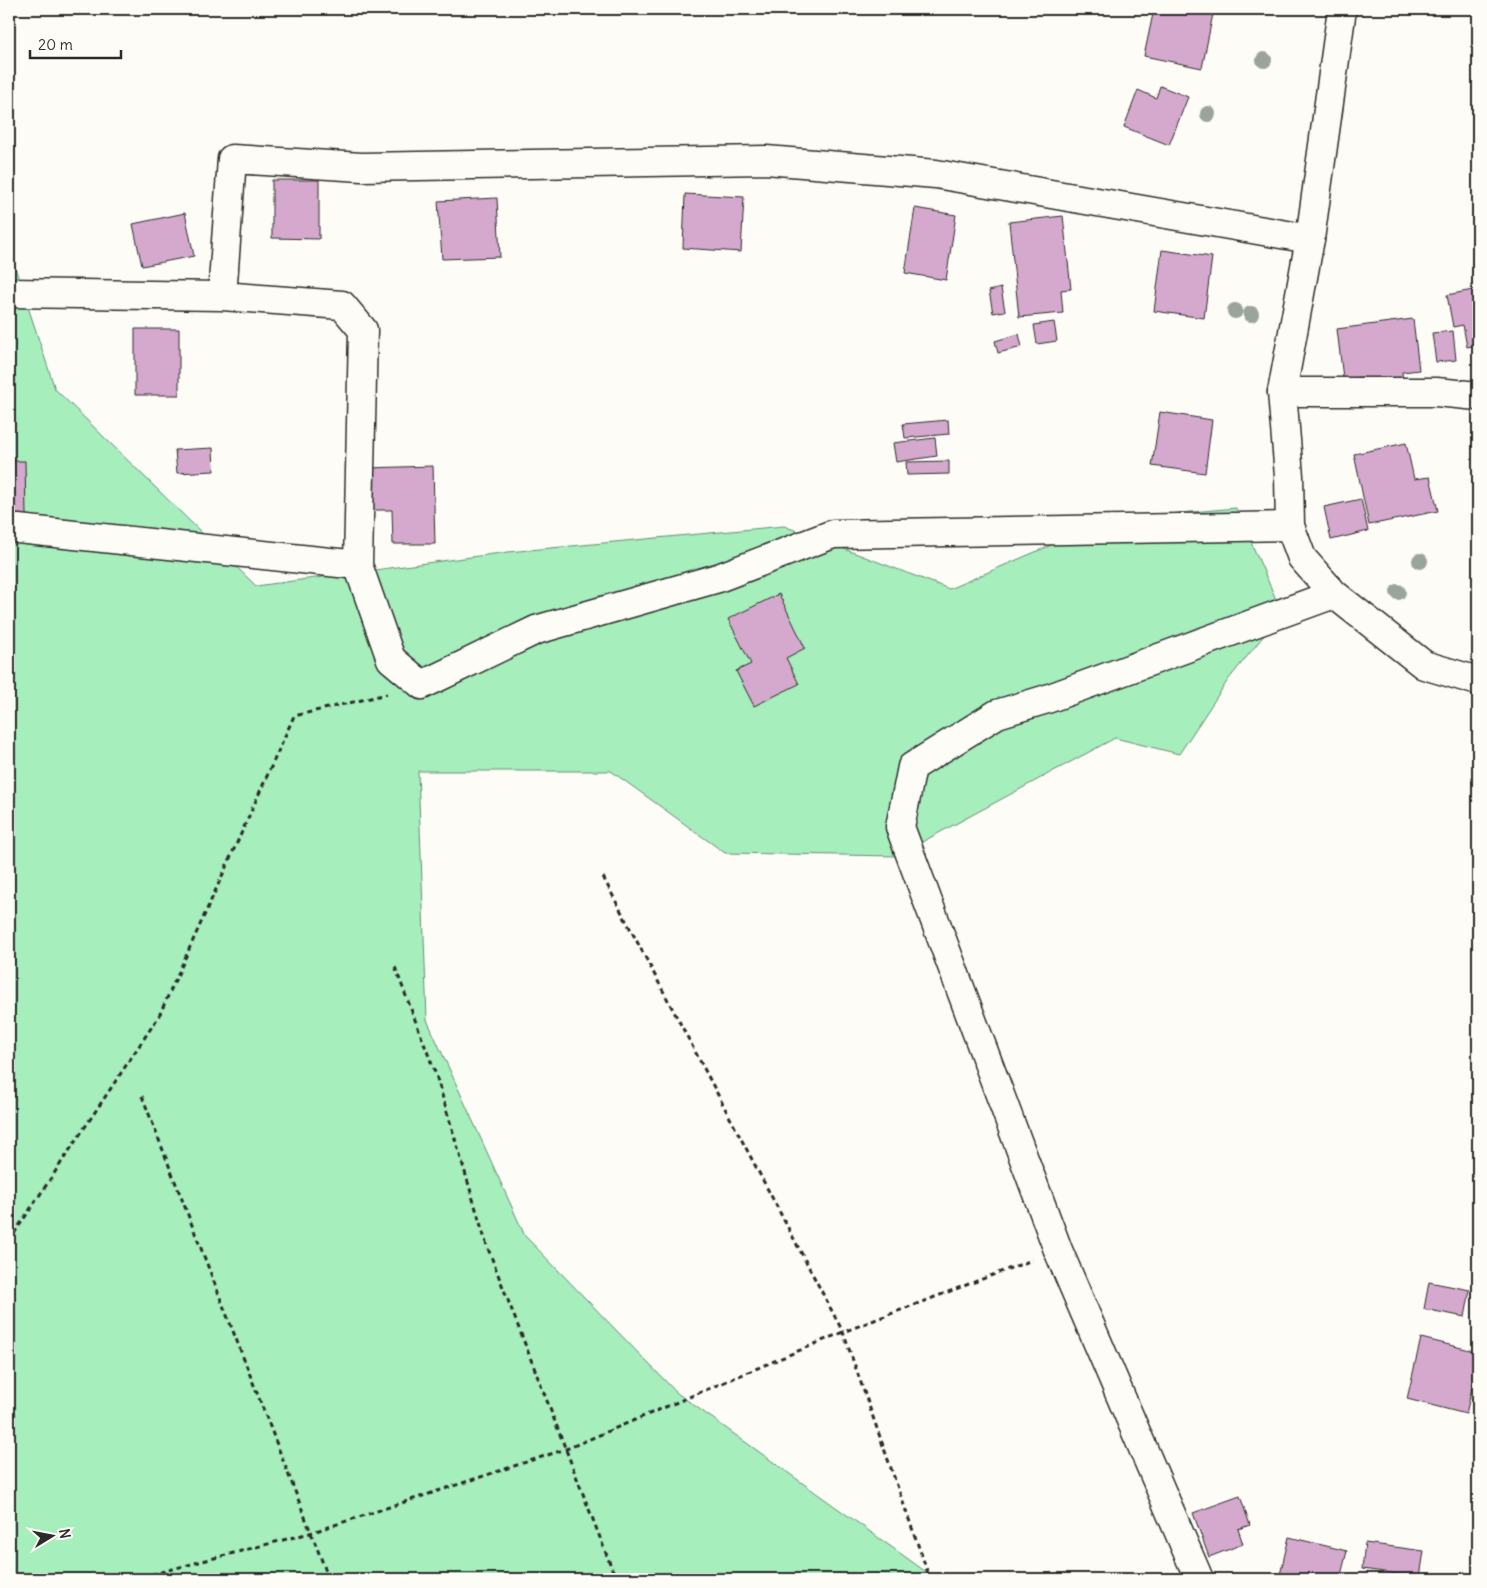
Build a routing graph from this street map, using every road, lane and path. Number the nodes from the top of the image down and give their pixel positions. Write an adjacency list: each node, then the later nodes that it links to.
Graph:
1 (1342, 9): 2 (street)
2 (1310, 239): 4 (street); 5 (street)
3 (9, 293): 4 (street)
4 (222, 296): 9 (street)
5 (1282, 392): 6 (street); 7 (street)
6 (1478, 396)
7 (1290, 526): 10 (street); 12 (street)
8 (18, 529): 9 (street)
9 (358, 565): 12 (street)
10 (1334, 594): 11 (street); 17 (street)
11 (1478, 681)
12 (422, 685): 16 (path)
13 (603, 877): 18 (path)
14 (395, 967): 19 (path)
15 (142, 1096): 20 (path)
16 (9, 1241)
17 (1058, 1250): 18 (path); 25 (street)
18 (843, 1332): 19 (path); 24 (path)
19 (566, 1449): 20 (path); 23 (path)
20 (310, 1533): 21 (path); 22 (path)
21 (134, 1579)
22 (329, 1579)
23 (616, 1579)
24 (930, 1579)
25 (1200, 1579)

